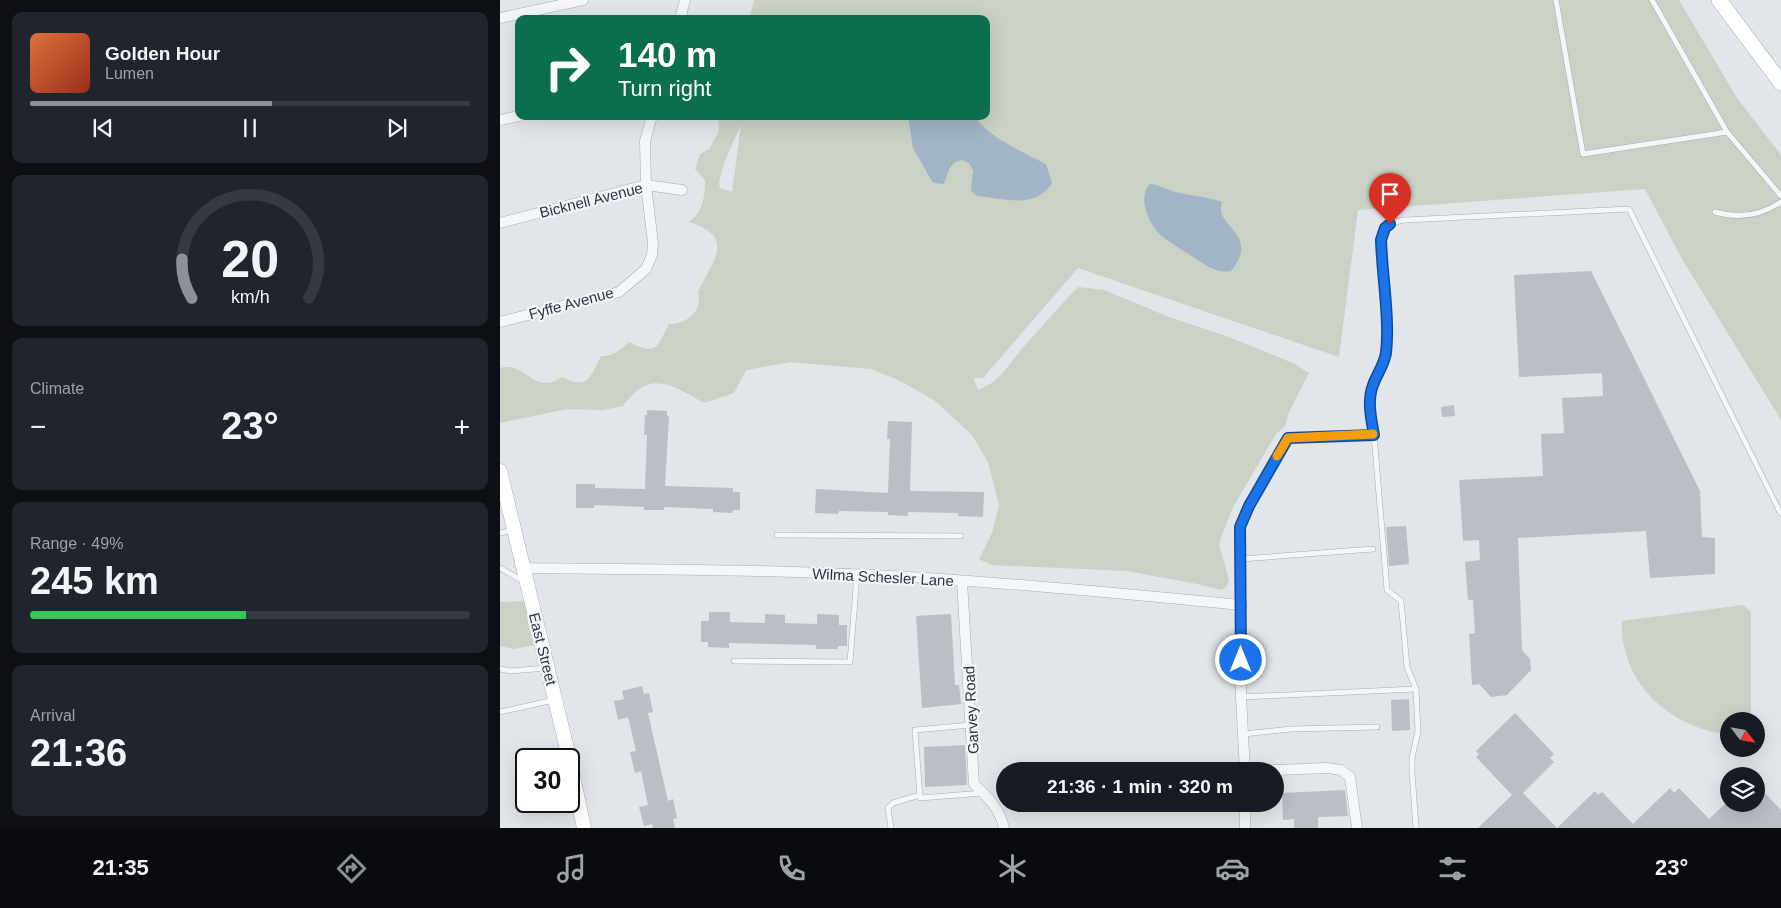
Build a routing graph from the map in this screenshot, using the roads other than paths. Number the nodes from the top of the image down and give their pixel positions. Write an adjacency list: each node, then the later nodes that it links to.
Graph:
1 (583, 0): 7 (street)
2 (685, 0): 6 (street)
3 (1556, 0): 12 (lane)
4 (1652, 0): 12 (lane)
5 (1719, 0): 8 (main road)
6 (681, 15)
7 (500, 18)
8 (1781, 83)
9 (515, 117): 10 (street)
10 (500, 120)
11 (651, 120): 13 (street, Fyffe Avenue)
12 (1727, 132): 15 (lane)
13 (646, 185): 14 (street, Bicknell Avenue); 18 (street, Bicknell Avenue); 19 (street, Fyffe Avenue)
14 (682, 190)
15 (1781, 196)
16 (1781, 202): 17 (lane)
17 (1715, 212)
18 (500, 223)
19 (500, 322)
20 (1374, 435): 21 (lane); 23 (lane); 38 (lane)
21 (1288, 438): 28 (street)
22 (500, 471): 24 (main road, East Street)
23 (1781, 514)
24 (506, 531): 30 (main road, East Street)
25 (777, 535): 26 (lane)
26 (960, 536)
27 (1372, 548): 28 (lane)
28 (1240, 559): 34 (street)
29 (500, 568): 33 (lane)
30 (523, 568): 31 (street, Wilma Schesler Lane); 33 (main road, East Street)
31 (857, 575): 32 (street, Wilma Schesler Lane); 35 (lane)
32 (962, 581): 34 (street, Wilma Schesler Lane); 42 (street, Garvey Road)
33 (526, 583): 37 (main road, East Street)
34 (1242, 605): 39 (street)
35 (734, 661)
36 (500, 668): 37 (lane)
37 (547, 668): 40 (main road, East Street)
38 (1416, 689): 39 (lane); 55 (lane)
39 (1241, 697): 44 (street)
40 (555, 700): 41 (lane); 50 (main road, East Street)
41 (500, 712)
42 (972, 725): 47 (street, Garvey Road); 48 (lane)
43 (1377, 727): 44 (lane)
44 (1243, 734): 45 (street)
45 (1245, 762)
46 (1284, 770): 54 (street)
47 (984, 793): 48 (lane); 52 (street, Garvey Road)
48 (920, 795): 51 (lane)
49 (1245, 812): 53 (street)
50 (584, 828)
51 (890, 828)
52 (1004, 828)
53 (1245, 828)
54 (1356, 828)
55 (1416, 828)

